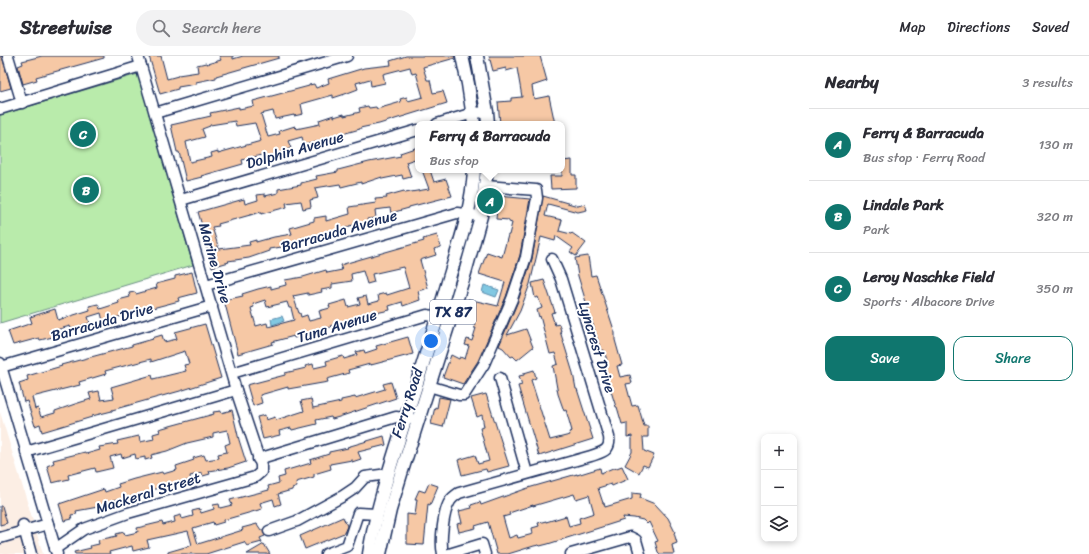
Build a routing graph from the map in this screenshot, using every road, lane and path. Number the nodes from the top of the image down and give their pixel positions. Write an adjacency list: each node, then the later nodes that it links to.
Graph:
1 (8, 56): 7 (street)
2 (138, 56): 6 (street, Marine Drive)
3 (347, 56): 9 (street)
4 (462, 56): 11 (main road)
5 (477, 56): 10 (main road)
6 (141, 66): 7 (street); 9 (street, Marine Drive)
7 (22, 103): 8 (street)
8 (0, 109)
9 (155, 113): 17 (street, Marine Drive)
10 (488, 118): 11 (street)
11 (474, 119): 12 (street)
12 (459, 121)
13 (415, 131): 17 (street, Dolphin Avenue)
14 (474, 173): 18 (main road, Ferry Road / TX 87)
15 (488, 173): 16 (main road, Ferry Road / TX 87)
16 (486, 186): 19 (main road, Ferry Road / TX 87); 29 (street)
17 (181, 200): 21 (street, Marine Drive)
18 (468, 214): 19 (street, Barracuda Avenue); 21 (street, Barracuda Avenue); 23 (main road, Ferry Road / TX 87)
19 (481, 216): 24 (main road, Ferry Road / TX 87)
20 (552, 259): 35 (street, Lyncrest Drive)
21 (206, 285): 22 (street, Marine Drive)
22 (212, 306): 25 (street, Barracuda Drive); 26 (street, Marine Drive)
23 (438, 317): 24 (street, Tuna Avenue); 26 (street, Tuna Avenue); 31 (main road, Ferry Road / TX 87)
24 (451, 318): 29 (main road, Ferry Road / TX 87)
25 (1, 365): 28 (street)
26 (232, 373): 30 (street, Marine Drive)
27 (500, 378): 35 (street)
28 (2, 380): 33 (street)
29 (429, 386): 32 (main road, Ferry Road / TX 87)
30 (236, 390): 33 (street); 34 (street, Marine Drive)
31 (405, 418): 32 (street); 34 (street); 36 (main road, Ferry Road / TX 87)
32 (418, 420): 48 (main road, Ferry Road / TX 87)
33 (26, 452): 39 (street)
34 (258, 459): 37 (street, Marine Drive)
35 (527, 473): 49 (street)
36 (388, 474): 38 (main road, Ferry Road / TX 87); 41 (street)
37 (255, 477): 44 (street, Mackeral Street)
38 (377, 514): 43 (street); 47 (main road, Ferry Road / TX 87)
39 (48, 524): 40 (street); 44 (street)
40 (23, 528): 42 (street); 46 (street)
41 (269, 531)
42 (0, 538)
43 (347, 550): 45 (street)
44 (56, 551)
45 (332, 553)
46 (31, 554)
47 (369, 554)
48 (380, 554)
49 (443, 554)
50 (449, 554): 51 (street)
51 (485, 554)
52 (571, 554): 53 (street)
53 (640, 554)

